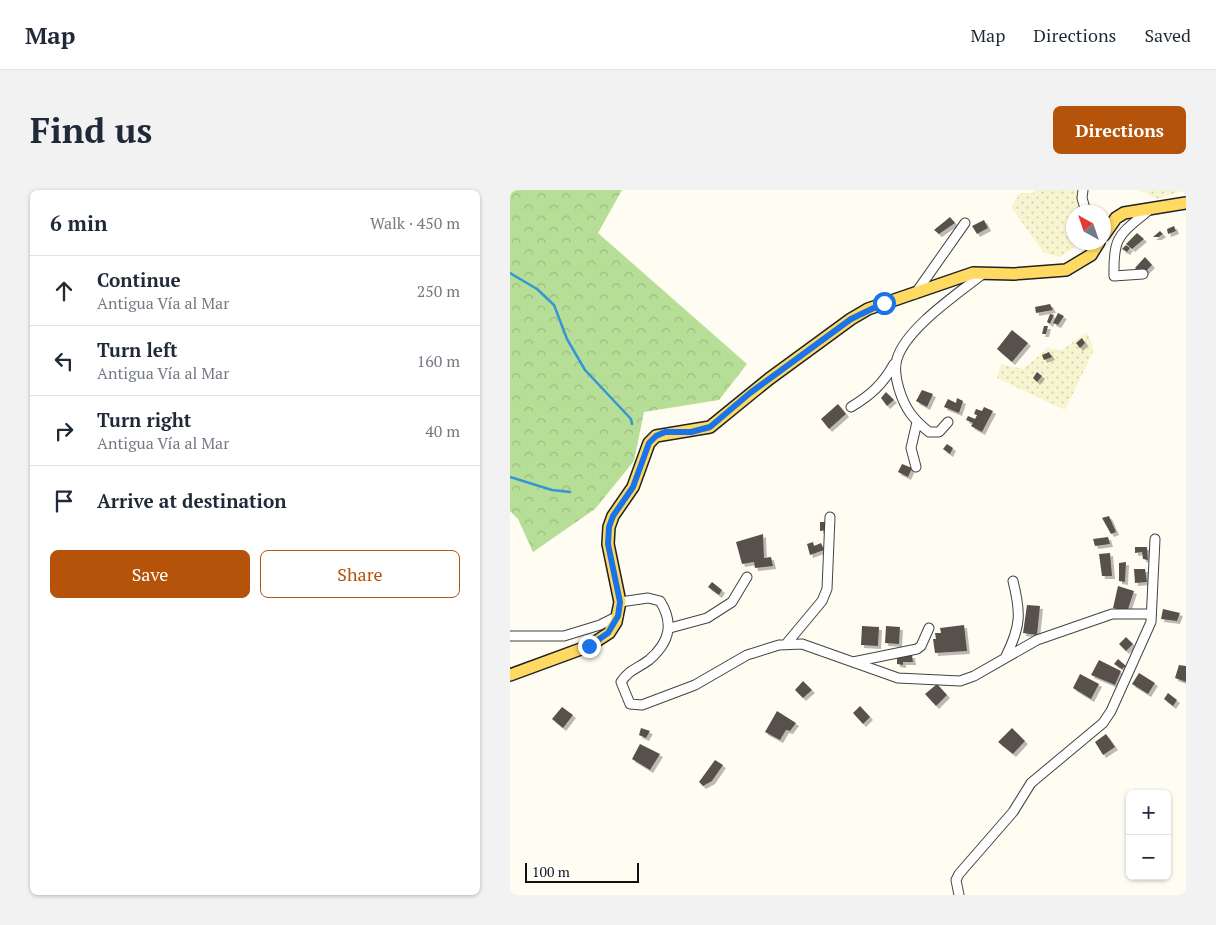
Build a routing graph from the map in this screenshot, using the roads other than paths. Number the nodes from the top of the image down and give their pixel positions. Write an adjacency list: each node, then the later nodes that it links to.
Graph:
1 (1083, 190): 3 (street)
2 (1186, 202): 4 (main road)
3 (1084, 205)
4 (1150, 209): 6 (main road); 9 (street)
5 (965, 223): 10 (street)
6 (1111, 225)
7 (1094, 250): 8 (main road)
8 (984, 273): 10 (main road); 11 (street)
9 (1143, 274)
10 (915, 294): 20 (main road)
11 (897, 359): 12 (street); 13 (street)
12 (851, 407)
13 (917, 422): 14 (street); 15 (street)
14 (948, 422)
15 (916, 468)
16 (830, 517): 26 (street)
17 (1155, 539): 21 (street)
18 (747, 577): 23 (street)
19 (1012, 581): 27 (street)
20 (620, 602): 22 (main road); 23 (street)
21 (1151, 614): 27 (street); 30 (street)
22 (618, 616): 25 (street); 29 (main road)
23 (670, 628): 26 (street)
24 (929, 628): 28 (street)
25 (510, 636)
26 (787, 643): 28 (street)
27 (1006, 656): 28 (street)
28 (853, 662)
29 (510, 675)
30 (959, 895)

